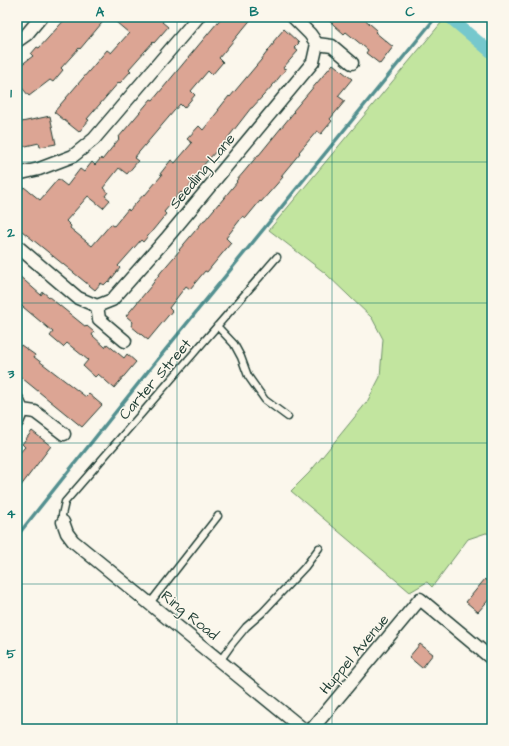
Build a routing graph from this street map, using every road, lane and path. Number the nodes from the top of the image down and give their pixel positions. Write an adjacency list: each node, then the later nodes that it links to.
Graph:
1 (41, 17): 4 (street)
2 (198, 17): 7 (street)
3 (293, 17): 5 (street)
4 (17, 41)
5 (317, 44): 6 (street); 10 (street, Seedling Lane)
6 (352, 63)
7 (17, 174)
8 (17, 246): 10 (street)
9 (277, 257): 11 (lane, Carter Street)
10 (97, 306): 12 (street)
11 (217, 326): 15 (lane); 19 (lane, Carter Street)
12 (125, 341)
13 (17, 399): 14 (street)
14 (22, 410): 16 (street); 17 (street)
15 (288, 418)
16 (17, 422)
17 (64, 434)
18 (218, 516): 21 (lane)
19 (63, 522): 21 (street, Ring Road)
20 (319, 548): 23 (lane)
21 (150, 603): 23 (street, Ring Road)
22 (492, 659): 25 (street, Huppel Avenue)
23 (220, 661): 24 (street, Ring Road)
24 (303, 729)
25 (312, 729)

